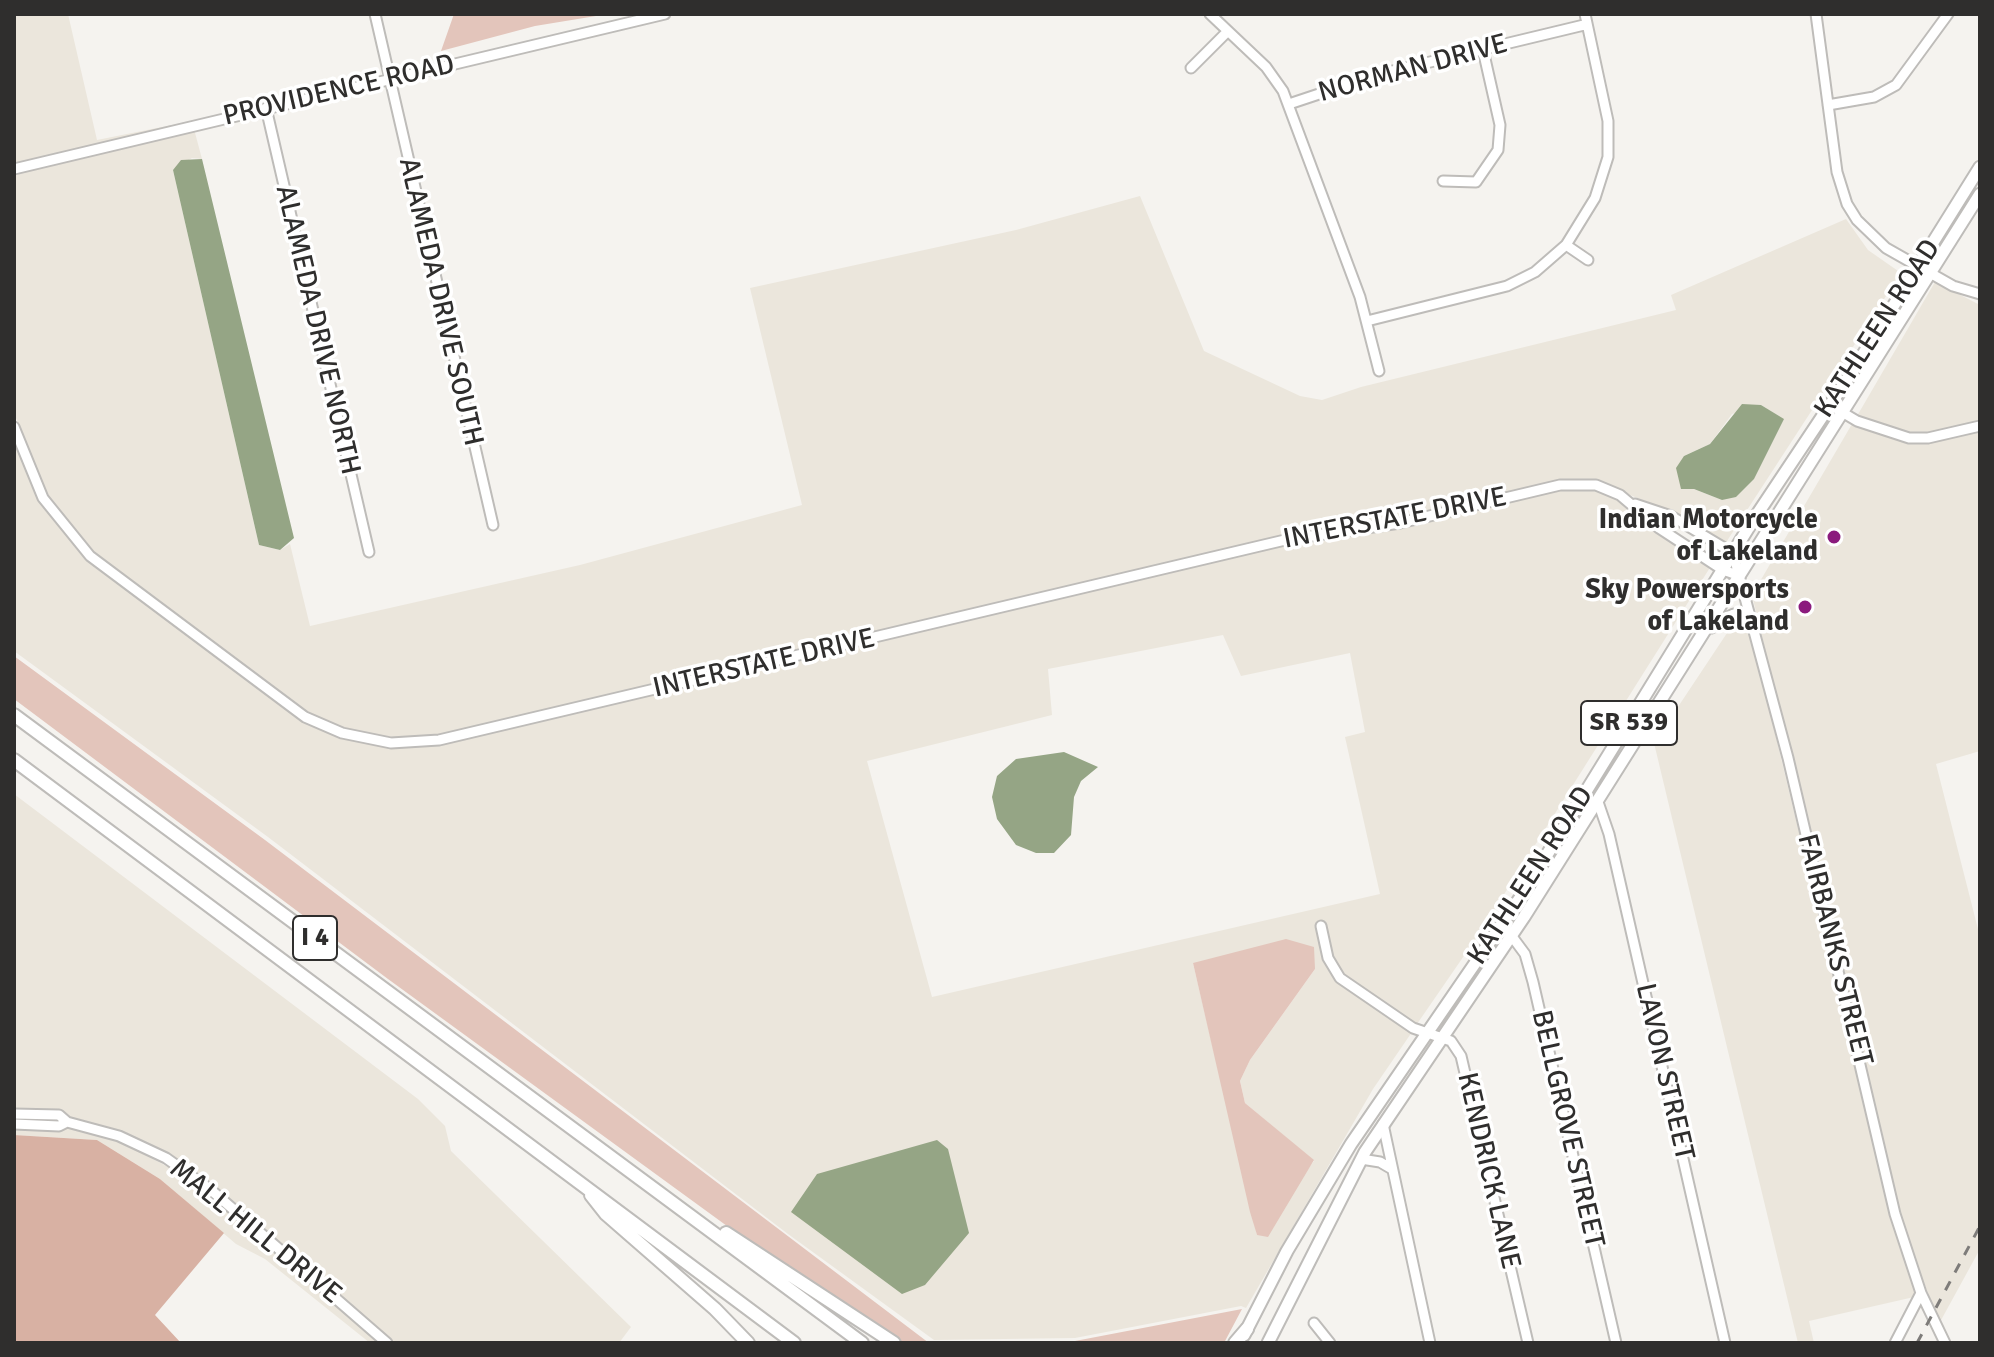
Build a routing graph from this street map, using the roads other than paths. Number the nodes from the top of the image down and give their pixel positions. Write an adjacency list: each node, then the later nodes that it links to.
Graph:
1 (375, 14): 11 (street, ALAMEDA DRIVE SOUTH)
2 (665, 14): 11 (street, PROVIDENCE ROAD)
3 (1210, 14): 8 (street)
4 (1576, 14): 7 (street)
5 (1816, 14): 13 (street)
6 (1948, 14): 13 (street)
7 (1585, 19): 9 (street, NORMAN DRIVE); 19 (street)
8 (1227, 32): 10 (street); 12 (street)
9 (1483, 50): 12 (street, NORMAN DRIVE); 17 (street)
10 (1191, 68)
11 (390, 79): 14 (street, PROVIDENCE ROAD); 31 (street, ALAMEDA DRIVE SOUTH)
12 (1289, 104): 24 (street)
13 (1828, 105): 21 (street)
14 (266, 108): 16 (street, PROVIDENCE ROAD); 32 (street, ALAMEDA DRIVE NORTH)
15 (1980, 167): 21 (main road, KATHLEEN ROAD / SR 539)
16 (14, 170)
17 (1443, 181)
18 (1980, 194): 22 (main road, KATHLEEN ROAD / SR 539)
19 (1566, 245): 20 (street); 24 (street)
20 (1588, 260)
21 (1917, 268): 22 (street); 26 (main road, KATHLEEN ROAD / SR 539)
22 (1929, 274): 23 (street); 27 (main road, KATHLEEN ROAD / SR 539)
23 (1980, 294)
24 (1367, 321): 25 (street)
25 (1379, 371)
26 (1830, 405): 27 (street); 33 (main road, KATHLEEN ROAD / SR 539)
27 (1842, 413): 28 (street); 35 (main road, KATHLEEN ROAD / SR 539)
28 (1980, 426)
29 (14, 427): 30 (street, INTERSTATE DRIVE)
30 (1632, 503): 33 (street, INTERSTATE DRIVE); 34 (street, INTERSTATE DRIVE)
31 (493, 525)
32 (369, 552)
33 (1733, 553): 34 (main road, KATHLEEN ROAD / SR 539); 35 (street, FAIRBANKS STREET)
34 (1723, 570): 35 (street, INTERSTATE DRIVE); 41 (main road, KATHLEEN ROAD / SR 539)
35 (1740, 576): 36 (street, FAIRBANKS STREET); 37 (main road, KATHLEEN ROAD / SR 539)
36 (1755, 626): 37 (main road); 54 (street, FAIRBANKS STREET)
37 (1705, 632): 40 (main road, KATHLEEN ROAD / SR 539)
38 (14, 715): 51 (highway, I 4)
39 (14, 761): 53 (highway, I 4)
40 (1598, 802): 43 (main road, KATHLEEN ROAD / SR 539); 68 (street, LAVON STREET)
41 (1502, 923): 43 (street, BELLGROVE STREET); 44 (main road, KATHLEEN ROAD / SR 539)
42 (1321, 926): 44 (street, KENDRICK LANE)
43 (1513, 934): 45 (main road, KATHLEEN ROAD / SR 539); 67 (street, BELLGROVE STREET)
44 (1428, 1033): 45 (street, KENDRICK LANE); 56 (main road, KATHLEEN ROAD / SR 539)
45 (1443, 1038): 49 (main road, KATHLEEN ROAD / SR 539); 66 (street, KENDRICK LANE)
46 (14, 1114): 47 (street, MALL HILL DRIVE)
47 (67, 1122): 48 (street, MALL HILL DRIVE); 57 (street, MALL HILL DRIVE)
48 (14, 1124)
49 (1383, 1124): 50 (main road, KATHLEEN ROAD / SR 539); 52 (street)
50 (1361, 1159): 52 (street); 63 (main road, KATHLEEN ROAD / SR 539)
51 (617, 1161): 60 (highway, I 4); 61 (highway)
52 (1392, 1169): 65 (street)
53 (582, 1182): 58 (highway); 59 (highway, I 4)
54 (1921, 1293): 69 (street); 70 (street, FAIRBANKS STREET)
55 (1314, 1323): 64 (street)
56 (1247, 1329): 62 (highway)
57 (387, 1343)
58 (748, 1343)
59 (794, 1343)
60 (862, 1343)
61 (894, 1343)
62 (1238, 1343)
63 (1268, 1343)
64 (1330, 1343)
65 (1430, 1343)
66 (1528, 1343)
67 (1616, 1343)
68 (1725, 1343)
69 (1895, 1343)
70 (1945, 1343)

